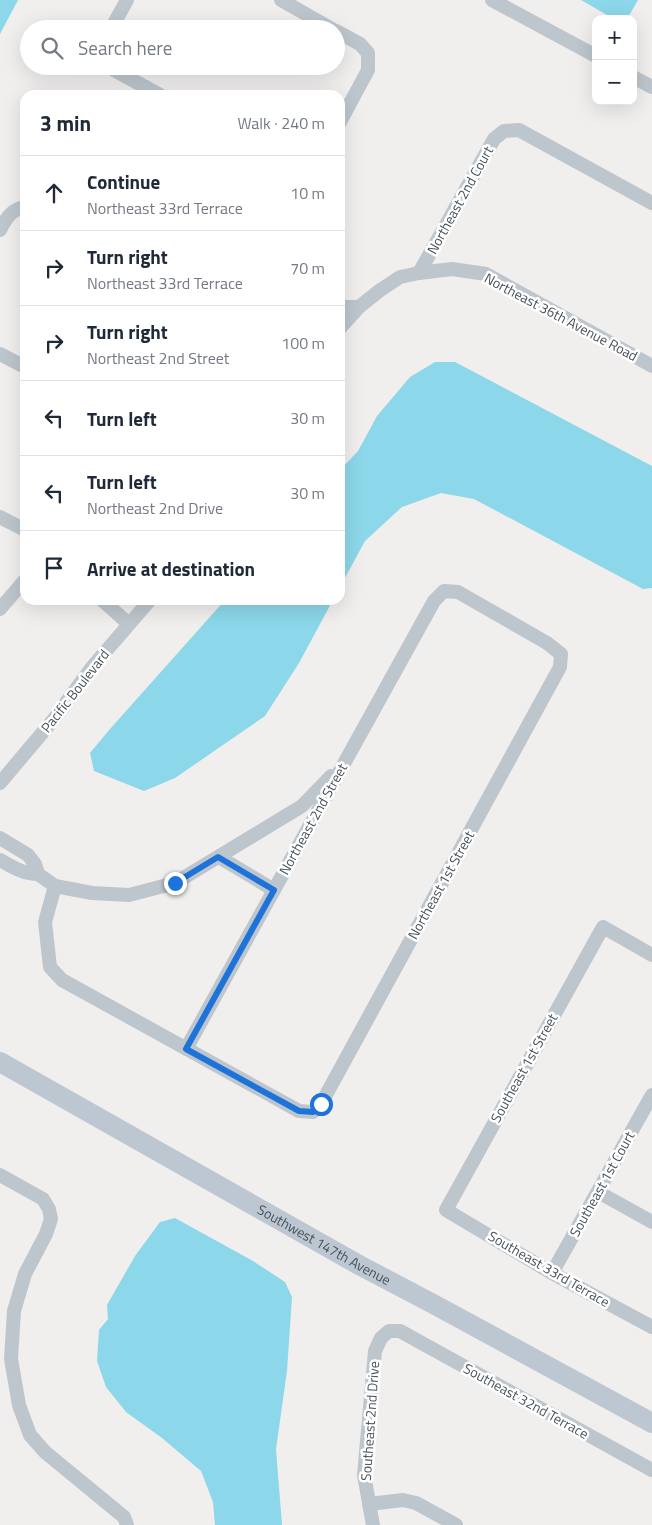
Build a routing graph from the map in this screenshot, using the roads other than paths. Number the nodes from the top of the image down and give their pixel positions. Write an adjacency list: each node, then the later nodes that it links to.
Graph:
1 (127, 0): 4 (street)
2 (281, 0): 5 (street)
3 (497, 2): 7 (street)
4 (116, 20)
5 (316, 20)
6 (345, 36): 12 (street)
7 (592, 54)
8 (123, 75): 11 (street)
9 (637, 79): 10 (street)
10 (652, 87)
11 (151, 90)
12 (345, 113)
13 (652, 203): 16 (street, Northeast 2nd Court)
14 (20, 209): 15 (street)
15 (0, 230)
16 (419, 273): 18 (street, Northeast 36th Avenue Road); 22 (street, Northeast 36th Avenue Road)
17 (345, 307): 18 (street)
18 (359, 307): 19 (street, Northeast 36th Avenue Road)
19 (345, 322)
20 (0, 354): 21 (street)
21 (20, 364)
22 (652, 366)
23 (0, 517): 24 (street)
24 (20, 527)
25 (20, 586): 29 (street)
26 (444, 591): 31 (street, Northeast 2nd Street); 40 (street, Northeast 1st Street)
27 (108, 605): 30 (street)
28 (140, 605): 30 (street, Pacific Boulevard)
29 (0, 608)
30 (129, 624): 32 (street, Pacific Boulevard)
31 (344, 763): 34 (street); 38 (street, Northeast 2nd Street)
32 (0, 783)
33 (0, 838): 36 (street)
34 (218, 857): 37 (street); 38 (street)
35 (0, 860): 36 (street)
36 (38, 874): 37 (street)
37 (55, 886): 40 (street)
38 (274, 890): 40 (street, Northeast 2nd Street)
39 (652, 955): 45 (street, Southeast 1st Street)
40 (186, 1049)
41 (0, 1062): 50 (street, Southwest 147th Avenue)
42 (652, 1095): 44 (street, Southeast 1st Court)
43 (0, 1175): 53 (street)
44 (598, 1192): 46 (street); 47 (street, Southeast 1st Court)
45 (446, 1210): 47 (street, Southeast 33rd Terrace)
46 (652, 1222)
47 (552, 1273): 48 (street, Southeast 33rd Terrace)
48 (652, 1327)
49 (400, 1331): 51 (street, Southeast 32nd Terrace); 52 (street, Southeast 2nd Drive)
50 (652, 1423)
51 (652, 1470)
52 (369, 1504): 54 (street, Southeast 2nd Drive); 55 (street)
53 (126, 1521)
54 (373, 1525)
55 (456, 1525)

